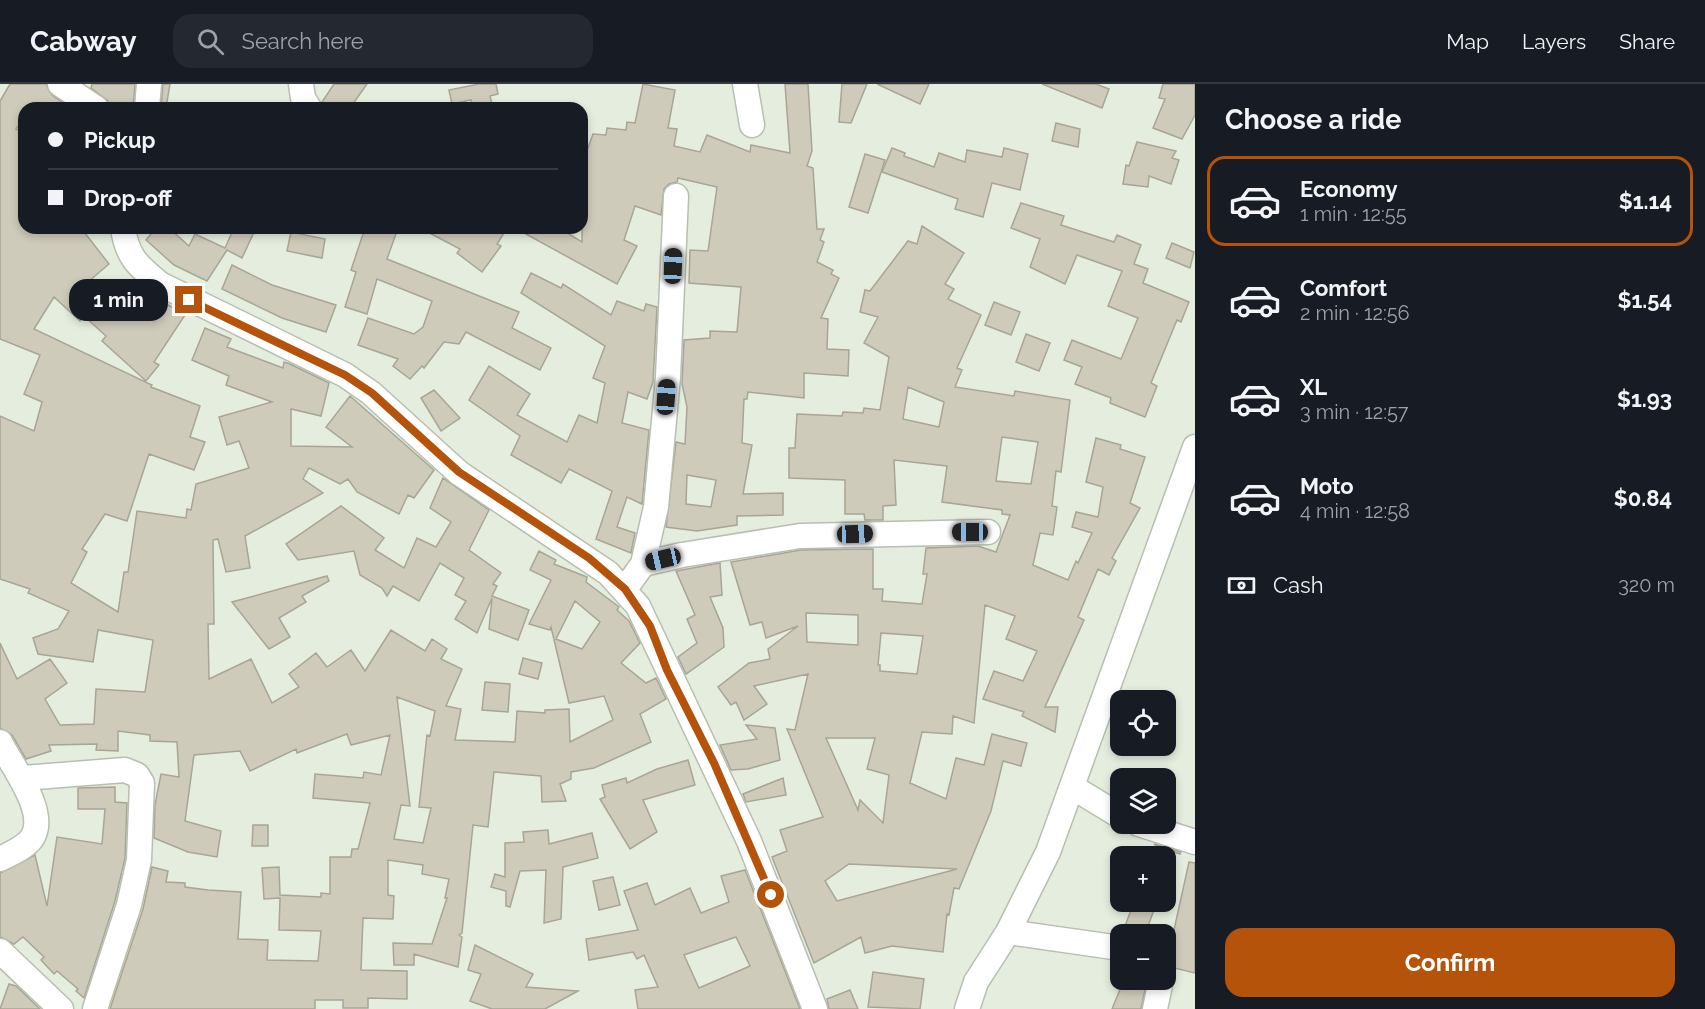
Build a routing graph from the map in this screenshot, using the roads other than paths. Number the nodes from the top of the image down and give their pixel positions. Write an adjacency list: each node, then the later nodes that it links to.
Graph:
1 (60, 84): 5 (street)
2 (149, 84): 6 (street)
3 (301, 84): 7 (street)
4 (745, 84): 8 (street)
5 (87, 102)
6 (148, 102)
7 (305, 102)
8 (752, 125)
9 (676, 196): 13 (street)
10 (124, 234): 14 (street)
11 (1195, 447): 17 (street)
12 (988, 532): 13 (street)
13 (643, 564): 14 (street)
14 (625, 589): 28 (street)
15 (0, 742): 16 (street)
16 (23, 778): 21 (street); 27 (street)
17 (1074, 788): 18 (street); 22 (street)
18 (1110, 810)
19 (1170, 834): 20 (street)
20 (1195, 842)
21 (0, 859)
22 (1008, 932): 23 (street); 29 (street)
23 (1110, 947)
24 (0, 951): 26 (street)
25 (1159, 990): 30 (street)
26 (61, 1009)
27 (95, 1009)
28 (815, 1009)
29 (967, 1009)
30 (1155, 1009)

